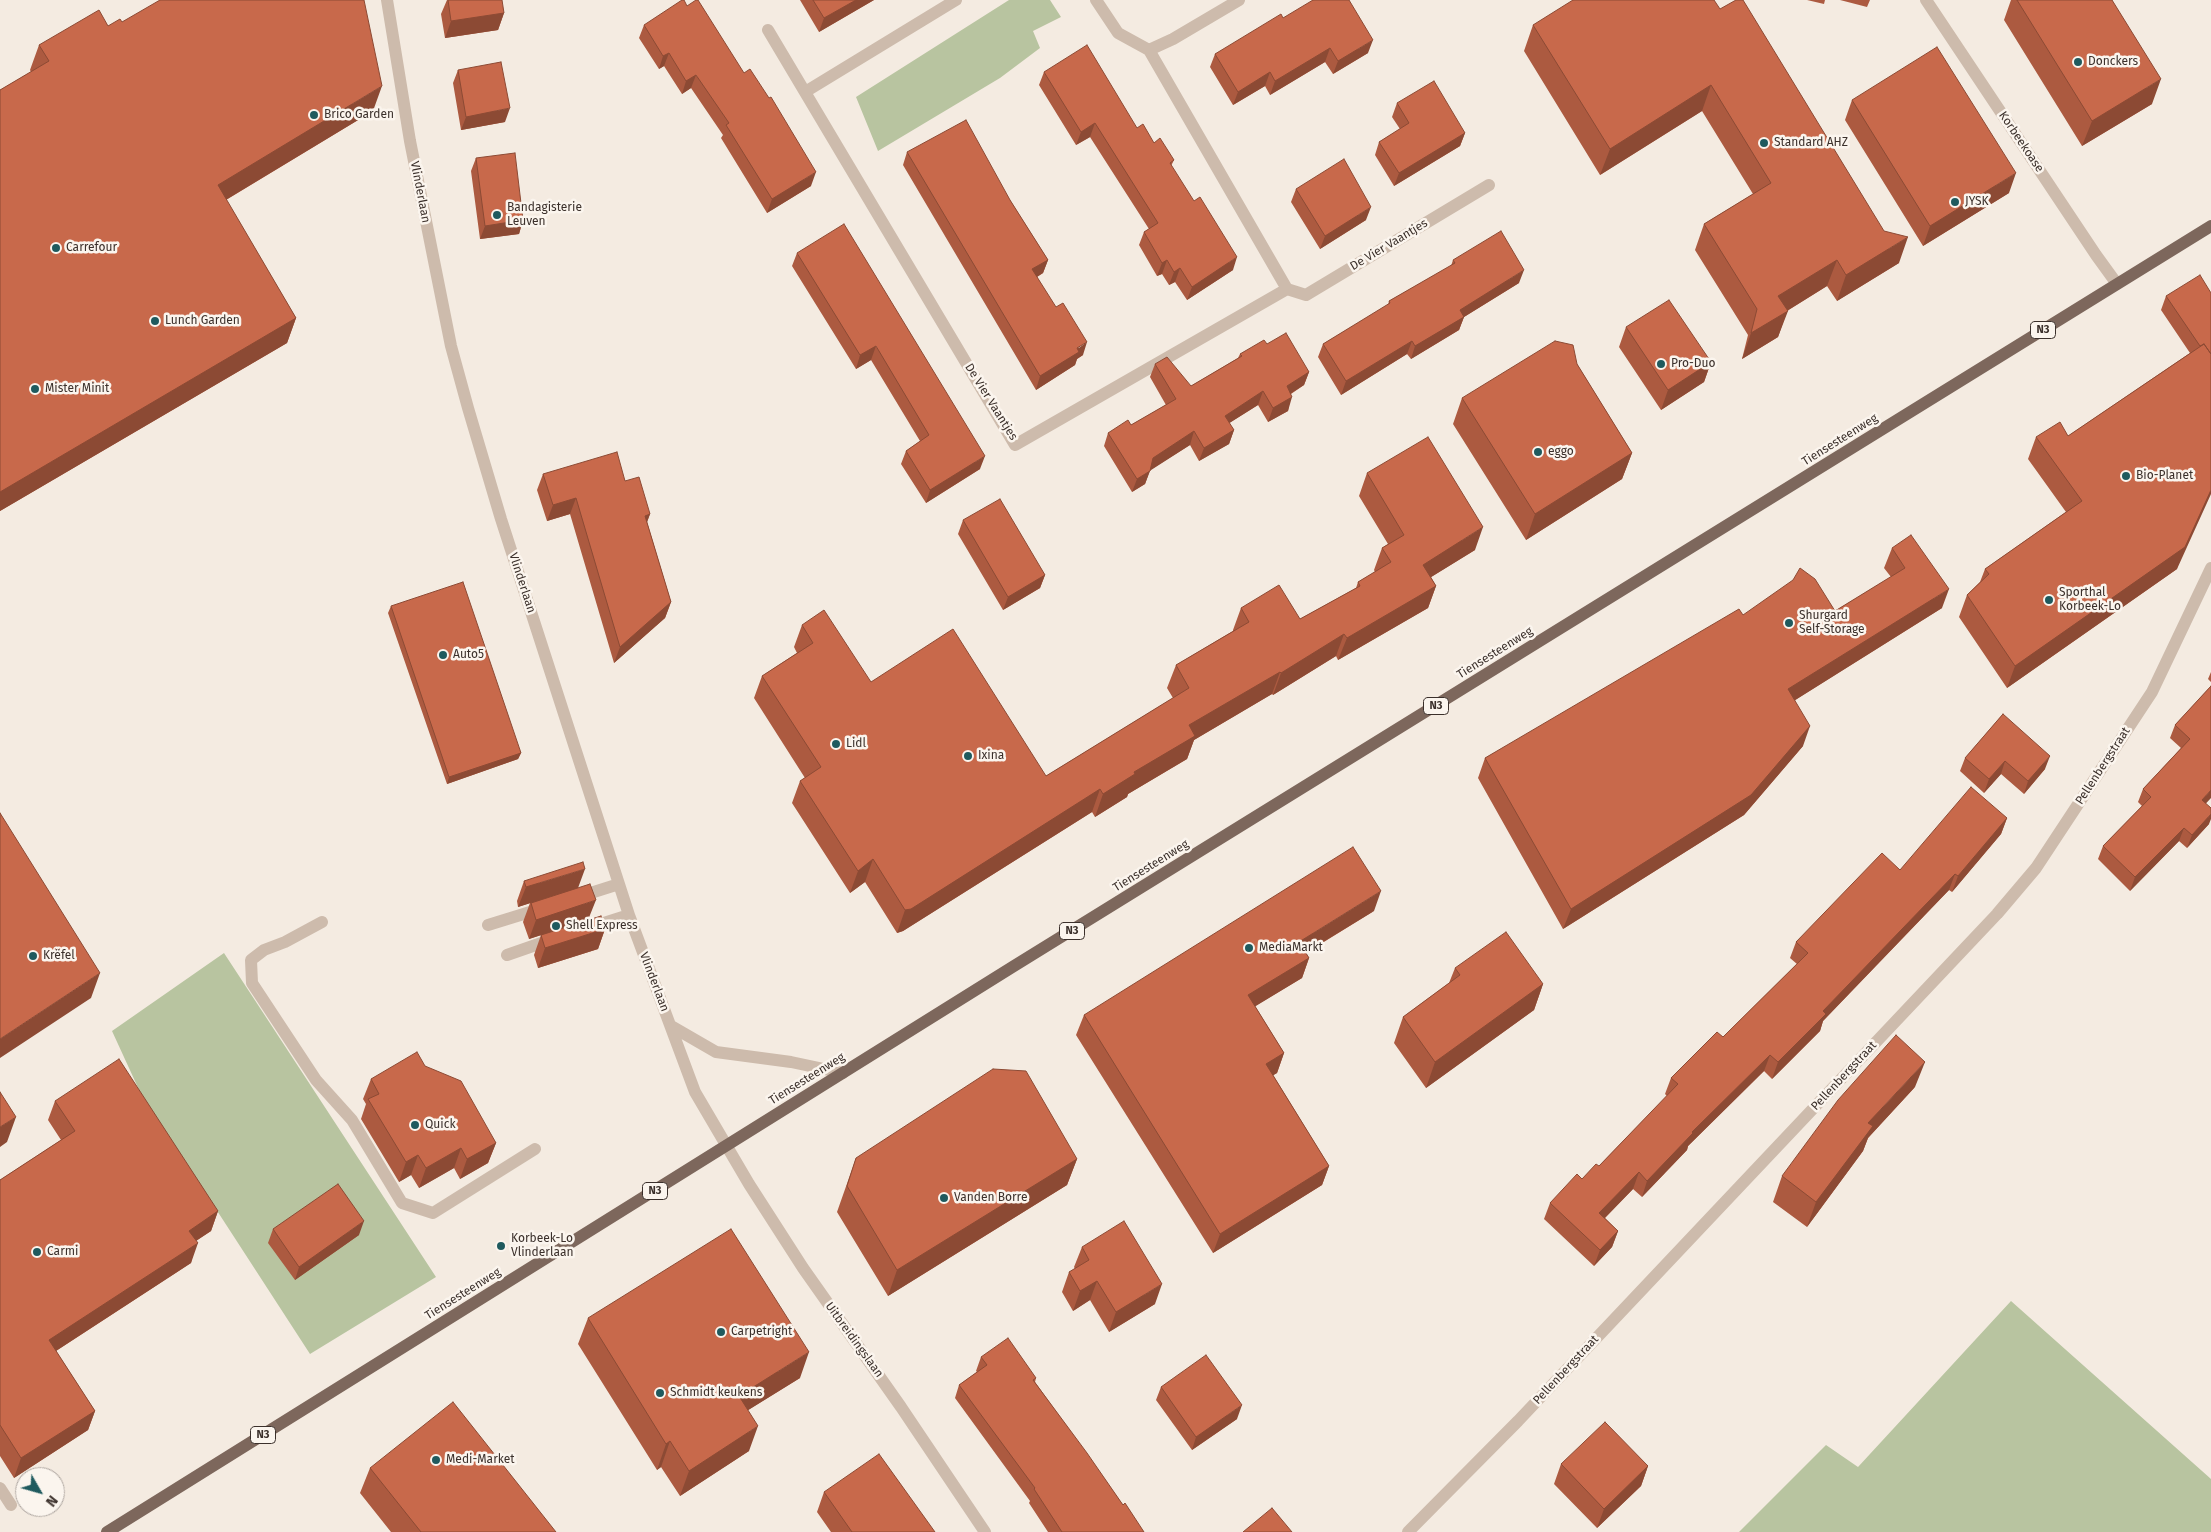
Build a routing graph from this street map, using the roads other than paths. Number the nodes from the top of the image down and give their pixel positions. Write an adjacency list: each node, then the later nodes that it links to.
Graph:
1 (387, 0): 14 (street, Vlinderlaan)
2 (956, 0): 8 (street)
3 (1096, 0): 7 (street)
4 (1239, 0): 7 (street)
5 (1926, 0): 11 (street, Korbeekoase)
6 (768, 30): 8 (street, De Vier Vaantjes)
7 (1149, 50): 12 (street)
8 (805, 92): 12 (street, De Vier Vaantjes)
9 (1490, 186): 12 (street, De Vier Vaantjes)
10 (2211, 226): 11 (main road, Tiensesteenweg / N3)
11 (2117, 284): 20 (main road, Tiensesteenweg / N3)
12 (1287, 288)
13 (2211, 568): 27 (street, Pellenbergstraat)
14 (619, 884): 15 (street, Vlinderlaan); 17 (street)
15 (629, 915): 18 (street); 19 (street, Vlinderlaan)
16 (322, 922): 22 (street)
17 (488, 925)
18 (507, 955)
19 (671, 1026): 20 (street); 21 (street, Vlinderlaan)
20 (843, 1073): 21 (main road, Tiensesteenweg / N3)
21 (726, 1145): 25 (main road, Tiensesteenweg / N3); 26 (street, Uitbreidingslaan)
22 (535, 1149)
23 (0, 1488): 24 (street)
24 (11, 1505)
25 (107, 1532)
26 (985, 1532)
27 (1408, 1532)

